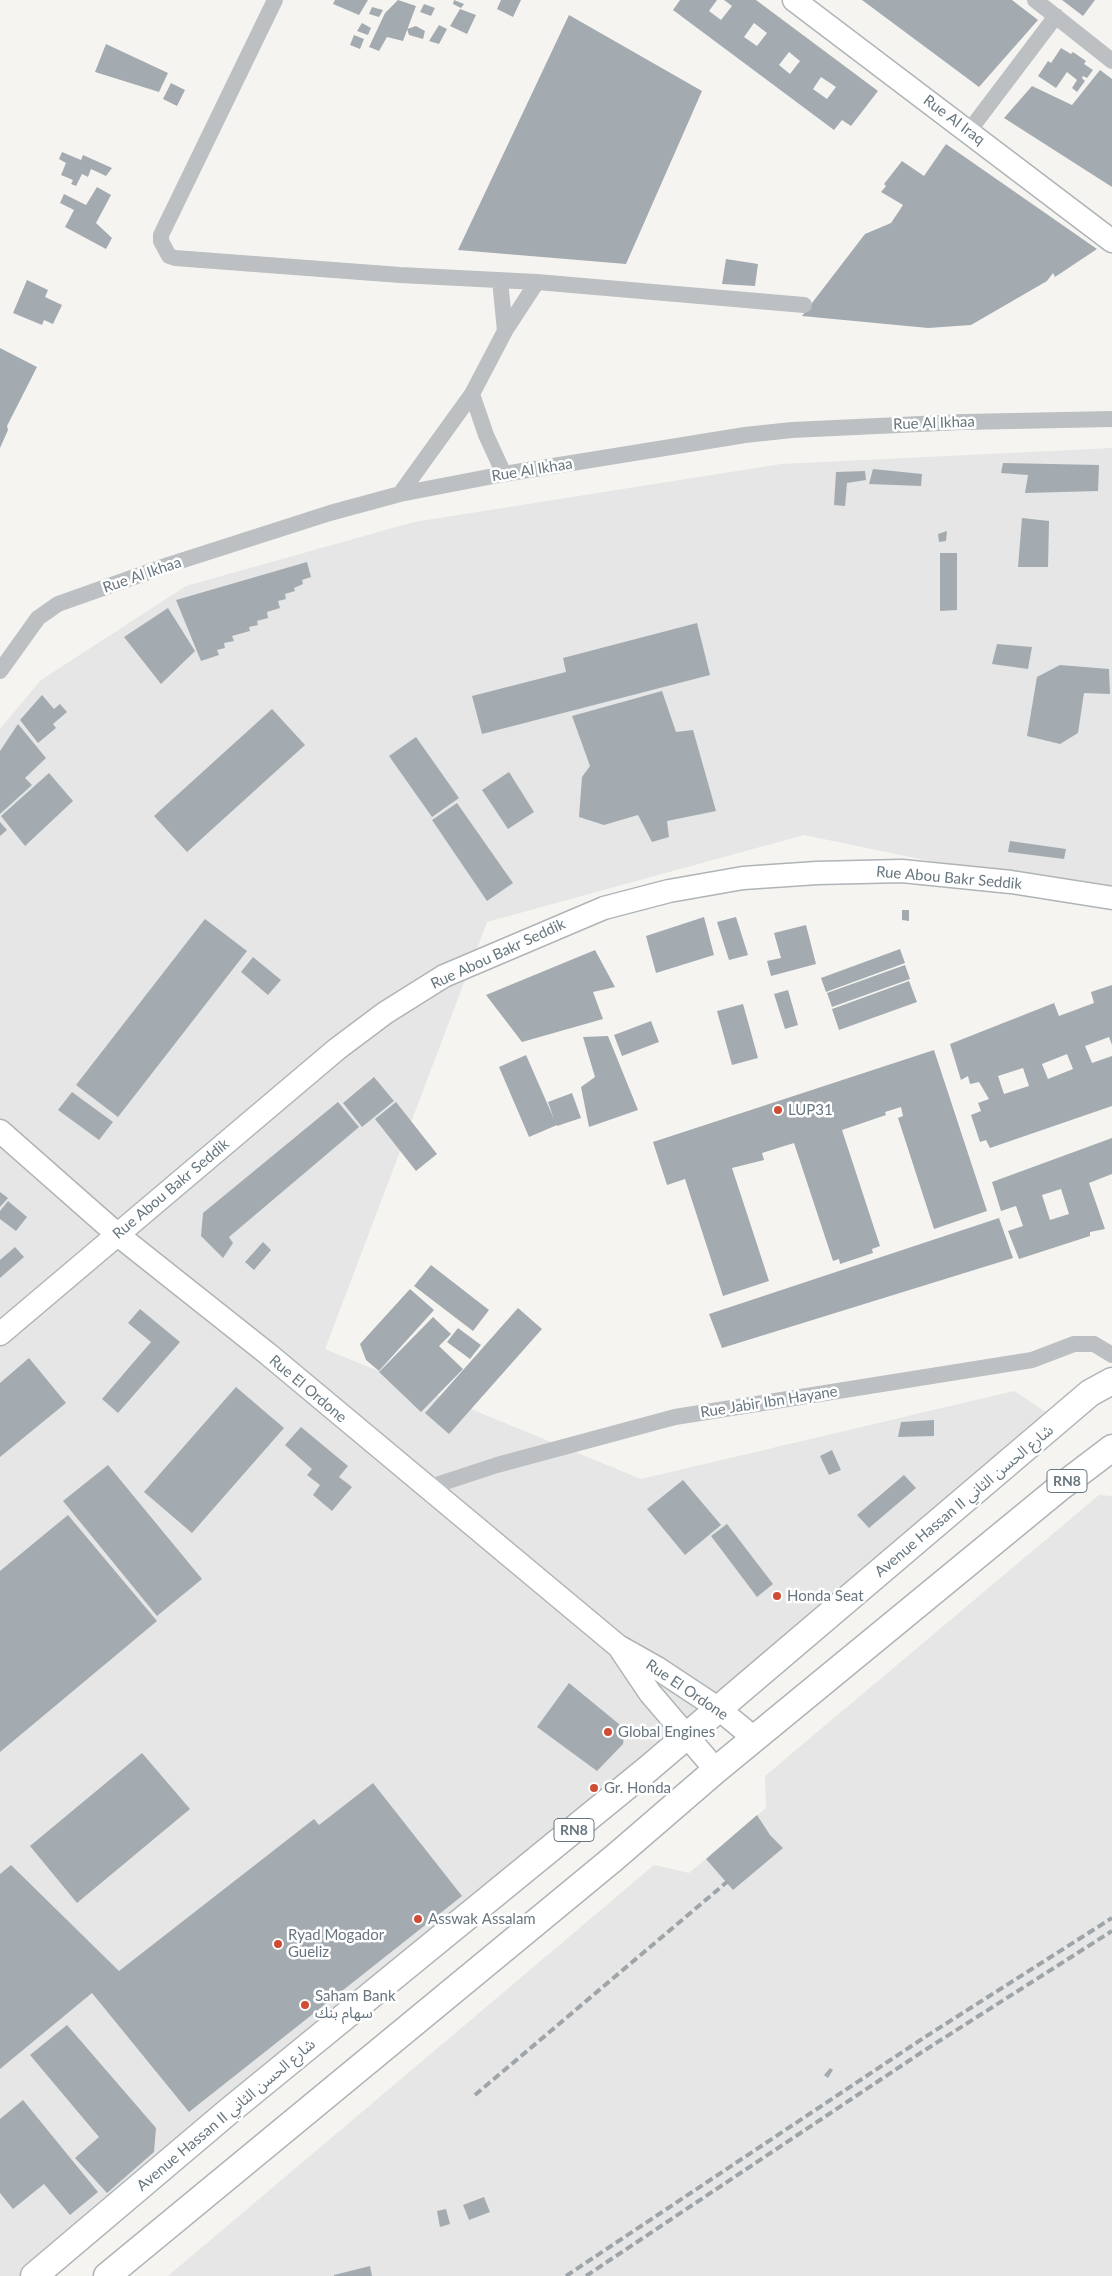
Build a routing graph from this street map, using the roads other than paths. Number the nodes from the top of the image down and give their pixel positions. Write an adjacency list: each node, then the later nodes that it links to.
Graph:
1 (275, 0): 8 (street)
2 (794, 0): 6 (street, Rue Al Iraq)
3 (1035, 0): 4 (street)
4 (1056, 16): 5 (street); 6 (street)
5 (1112, 61)
6 (969, 131): 7 (street, Rue Al Iraq)
7 (1112, 241)
8 (500, 280): 9 (street); 11 (street)
9 (536, 282): 10 (street); 11 (street)
10 (804, 305)
11 (505, 331): 12 (street)
12 (472, 394): 14 (street); 15 (street)
13 (1112, 419): 14 (street, Rue Al Ikhaa)
14 (504, 474): 15 (street, Rue Al Ikhaa)
15 (400, 494): 16 (street, Rue Al Ikhaa)
16 (0, 671)
17 (1112, 898): 19 (street, Rue Abou Bakr Seddik)
18 (0, 1131): 19 (street, Rue El Ordone)
19 (118, 1235): 20 (street, Rue Abou Bakr Seddik); 27 (street, Rue El Ordone)
20 (0, 1334)
21 (1112, 1355): 27 (street, Rue Jabir Ibn Hayane)
22 (1112, 1370): 23 (main road, Avenue Hassan II شارع الحسن الثاني)
23 (1101, 1387): 29 (main road, Avenue Hassan II شارع الحسن الثاني / RN8)
24 (1112, 1448): 26 (main road, RN8)
25 (1112, 1471): 26 (main road)
26 (1079, 1472): 31 (main road, RN8)
27 (427, 1488): 28 (street, Rue El Ordone)
28 (618, 1646): 29 (street, Rue El Ordone); 30 (street, Rue El Ordone)
29 (719, 1709): 30 (main road, Avenue Hassan II شارع الحسن الثاني / RN8); 31 (street, Rue El Ordone)
30 (687, 1735): 32 (street, Rue El Ordone); 33 (main road, Avenue Hassan II شارع الحسن الثاني / RN8)
31 (754, 1738): 32 (main road, RN8)
32 (716, 1770): 34 (main road, RN8)
33 (34, 2276)
34 (107, 2276)

